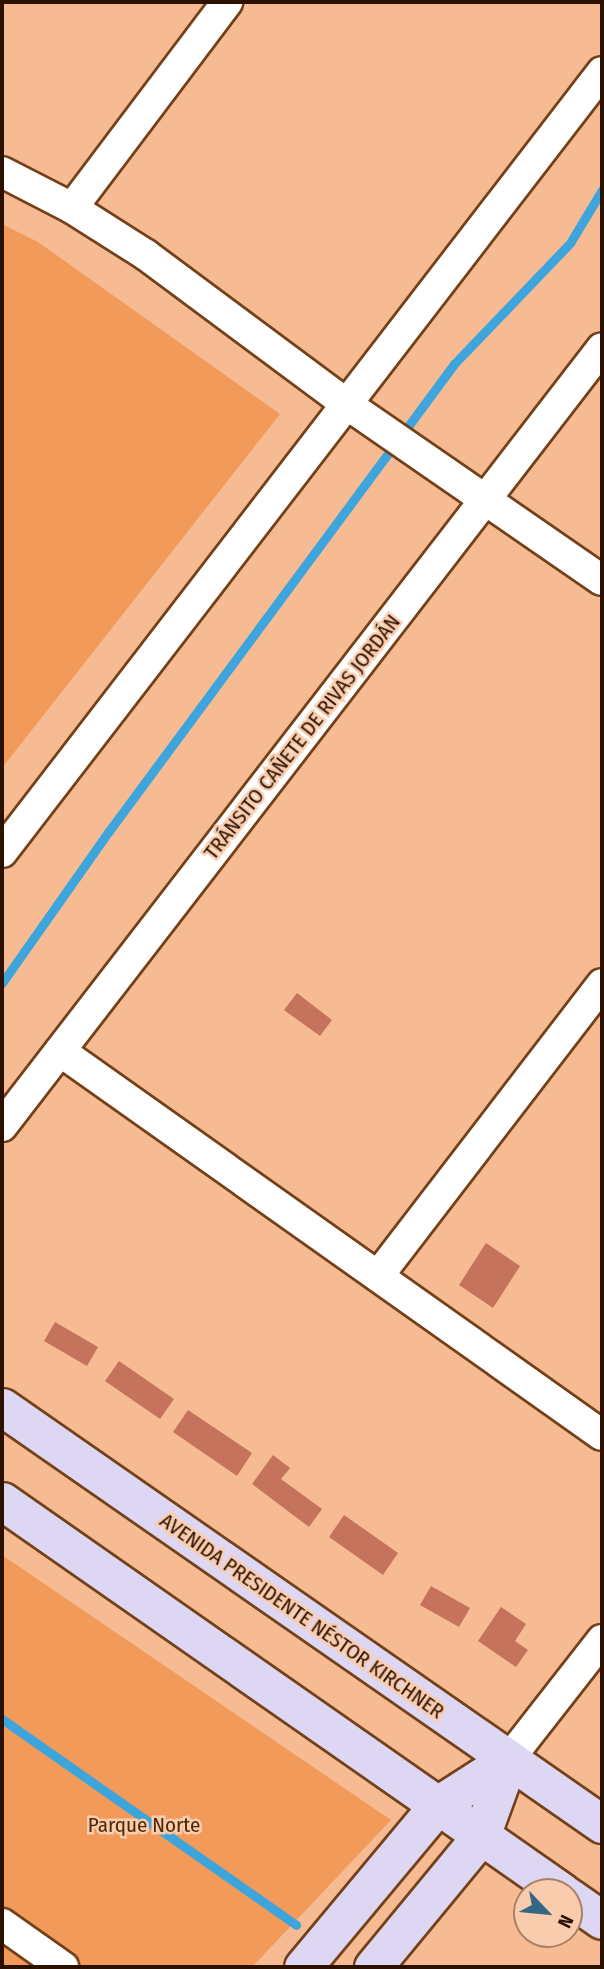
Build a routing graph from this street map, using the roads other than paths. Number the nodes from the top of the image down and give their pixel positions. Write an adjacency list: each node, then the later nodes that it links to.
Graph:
1 (227, 2): 4 (street)
2 (602, 72): 6 (street)
3 (2, 172): 4 (street)
4 (72, 208): 6 (street)
5 (602, 348): 7 (street, TRÁNSITO CAÑETE DE RIVAS JORDÁN)
6 (348, 405): 7 (street); 9 (street)
7 (485, 500): 8 (street); 11 (street, TRÁNSITO CAÑETE DE RIVAS JORDÁN)
8 (602, 580)
9 (2, 852)
10 (602, 984): 13 (street)
11 (60, 1051): 12 (street, TRÁNSITO CAÑETE DE RIVAS JORDÁN); 13 (street)
12 (2, 1126)
13 (378, 1276): 15 (street)
14 (2, 1407): 18 (main road, AVENIDA PRESIDENTE NÉSTOR KIRCHNER)
15 (602, 1435)
16 (2, 1501): 19 (main road)
17 (602, 1640): 18 (street)
18 (509, 1759): 19 (main road); 20 (main road, AVENIDA PRESIDENTE NÉSTOR KIRCHNER); 21 (main road)
19 (439, 1804): 21 (main road); 27 (main road)
20 (602, 1824)
21 (481, 1836): 22 (main road); 28 (main road)
22 (542, 1878)
23 (583, 1907): 24 (main road)
24 (602, 1920)
25 (2, 1924): 26 (street)
26 (63, 1967)
27 (303, 1967)
28 (373, 1967)

